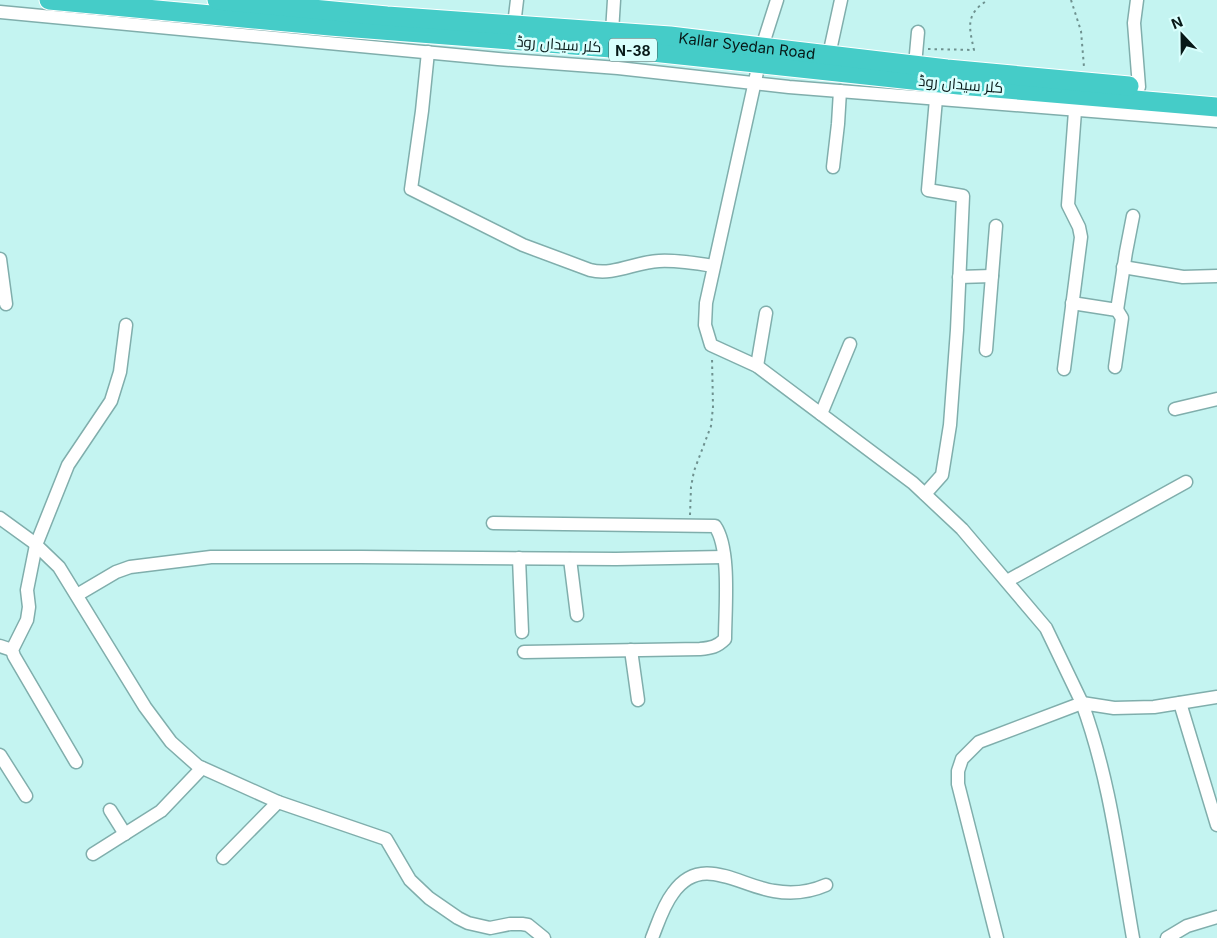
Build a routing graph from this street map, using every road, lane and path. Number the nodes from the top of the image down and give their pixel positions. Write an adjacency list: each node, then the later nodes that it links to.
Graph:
1 (49, 0): 15 (highway, کلر سیداں روڈ / N-38)
2 (217, 0): 11 (highway, Kallar Syedan Road / N-38)
3 (517, 0): 11 (street)
4 (614, 0): 12 (street)
5 (777, 0): 15 (street)
6 (841, 0): 16 (street)
7 (988, 0): 17 (path)
8 (1071, 0): 18 (path)
9 (1137, 0): 20 (street)
10 (0, 12): 14 (street)
11 (514, 25): 12 (highway, Kallar Syedan Road / N-38)
12 (612, 32): 15 (highway, Kallar Syedan Road / N-38)
13 (918, 32): 17 (street)
14 (428, 52): 19 (street); 31 (street)
15 (761, 55): 16 (highway, Kallar Syedan Road / N-38); 19 (street); 24 (highway, کلر سیداں روڈ / N-38)
16 (829, 55): 17 (highway, Kallar Syedan Road / N-38)
17 (916, 57): 18 (highway, Kallar Syedan Road / N-38)
18 (1085, 82): 20 (highway, Kallar Syedan Road / N-38)
19 (755, 83): 21 (street); 31 (street)
20 (1139, 87): 22 (highway, Kallar Syedan Road / N-38)
21 (840, 91): 23 (street); 27 (street)
22 (1217, 94)
23 (936, 99): 25 (street); 35 (street)
24 (1217, 107)
25 (1075, 111): 26 (street); 36 (street)
26 (1217, 121)
27 (833, 166)
28 (1133, 216): 32 (street)
29 (996, 226): 33 (street)
30 (0, 259): 37 (street)
31 (714, 266): 42 (street)
32 (1124, 267): 34 (street); 38 (street)
33 (992, 276): 35 (street); 43 (street)
34 (1217, 276)
35 (959, 277): 51 (street)
36 (1072, 303): 38 (street); 46 (street)
37 (6, 304)
38 (1117, 310): 45 (street)
39 (766, 313): 44 (street)
40 (126, 325): 55 (street)
41 (850, 344): 49 (street)
42 (712, 345): 44 (street); 54 (path)
43 (986, 350)
44 (757, 366): 49 (street)
45 (1115, 367)
46 (1064, 369)
47 (1217, 399): 48 (street)
48 (1174, 409)
49 (821, 414): 51 (street)
50 (1186, 482): 59 (street)
51 (925, 494): 59 (street)
52 (0, 518): 55 (street)
53 (493, 523): 54 (street)
54 (690, 525): 56 (street)
55 (36, 545): 60 (street); 63 (street)
56 (724, 557): 58 (street); 64 (street)
57 (518, 558): 58 (street); 60 (street); 62 (street)
58 (570, 559): 61 (street)
59 (1007, 581): 69 (street)
60 (77, 595): 72 (street)
61 (577, 615)
62 (522, 632)
63 (6, 648): 71 (street)
64 (632, 650): 65 (street); 67 (street)
65 (524, 652)
66 (1217, 697): 68 (street)
67 (638, 700)
68 (1180, 703): 69 (street); 76 (street)
69 (1082, 704): 84 (street); 85 (street)
70 (0, 755): 73 (street)
71 (76, 762)
72 (202, 768): 74 (street); 77 (street)
73 (26, 796)
74 (278, 802): 79 (street); 82 (street)
75 (110, 810): 77 (street)
76 (1217, 825)
77 (125, 834): 78 (street)
78 (93, 854)
79 (223, 858)
80 (826, 884): 83 (street)
81 (1217, 917): 86 (street)
82 (544, 938)
83 (652, 938)
84 (998, 938)
85 (1133, 938)
86 (1167, 938)

